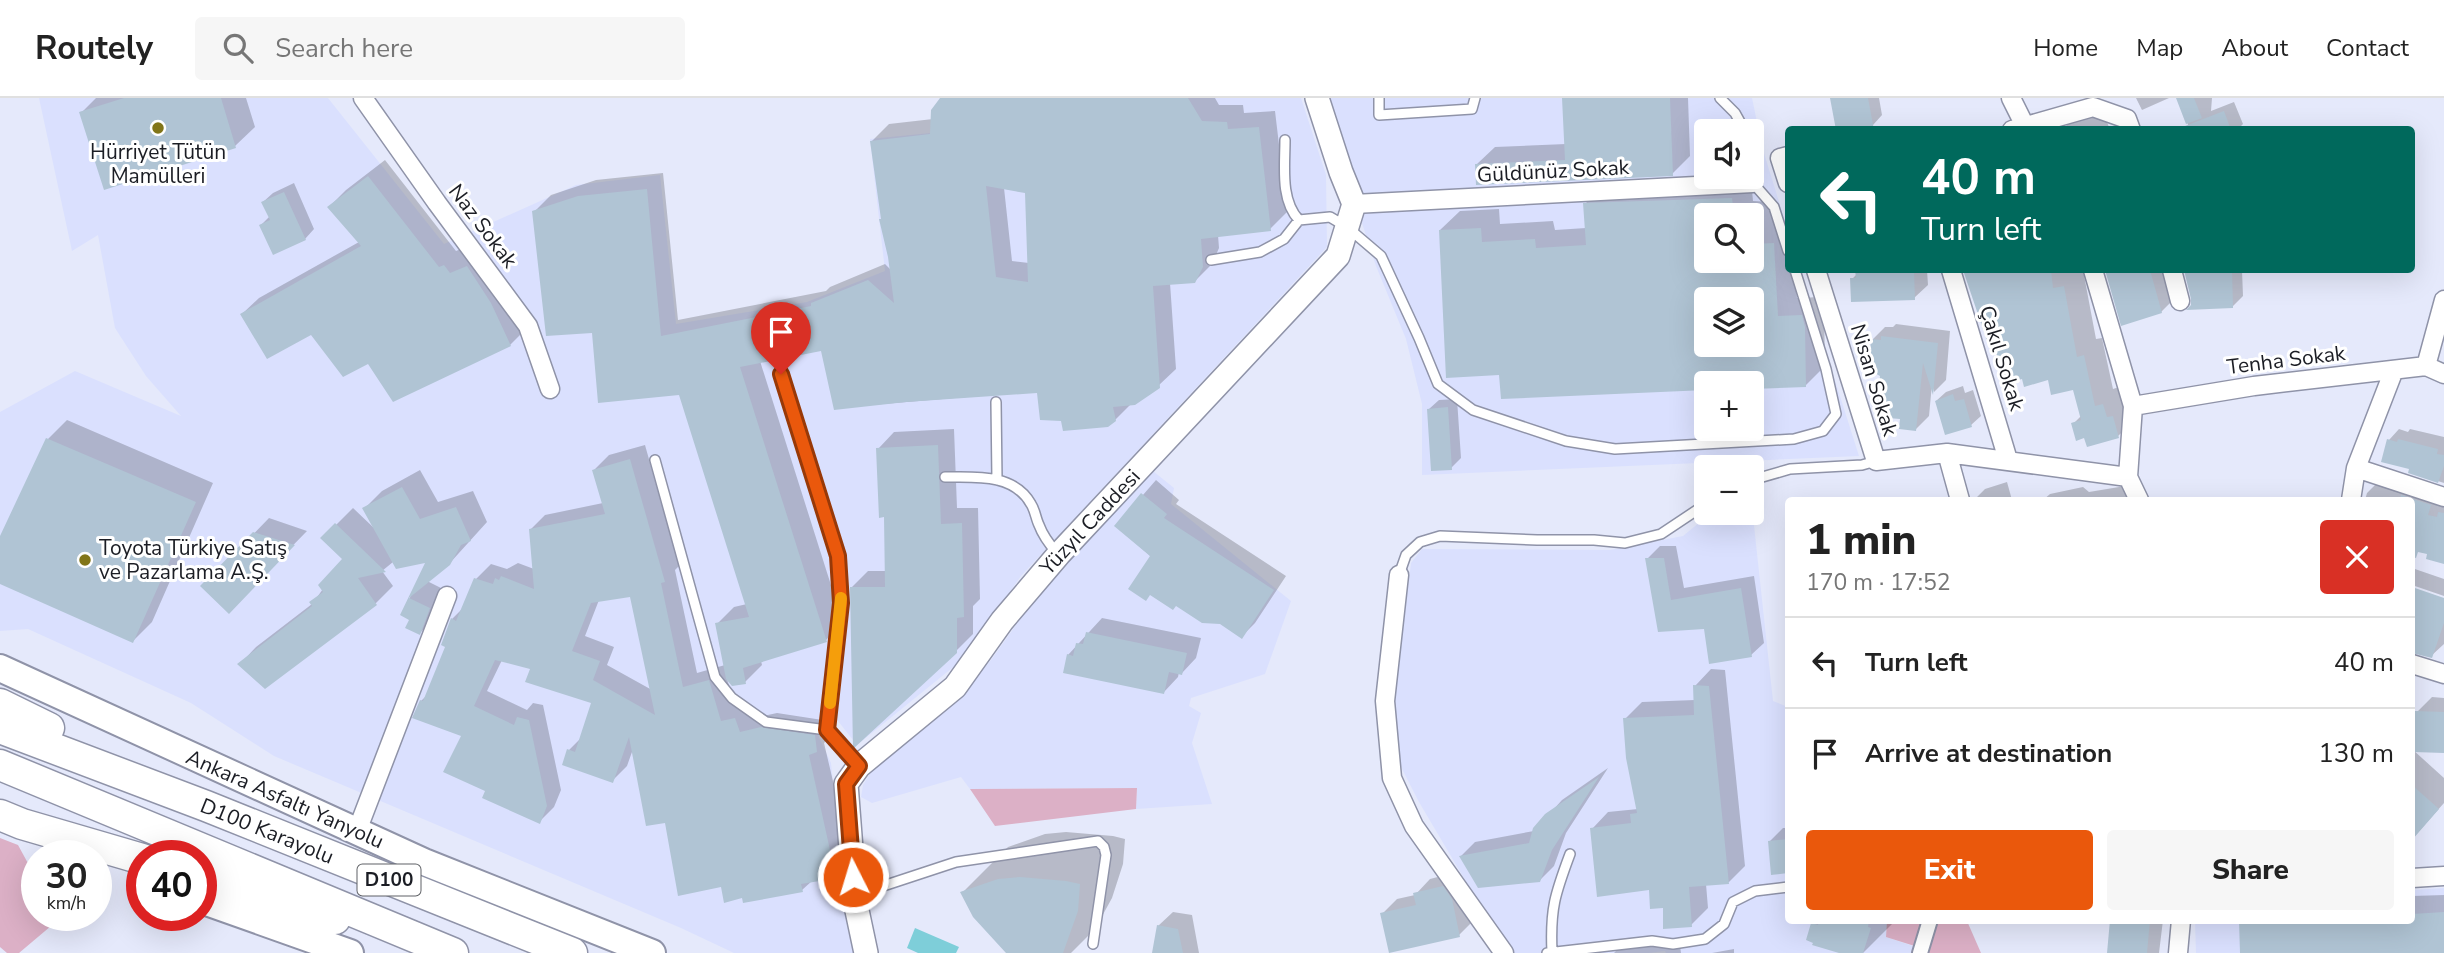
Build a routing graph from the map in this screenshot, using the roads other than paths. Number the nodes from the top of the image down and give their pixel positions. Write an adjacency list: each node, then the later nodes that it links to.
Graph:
1 (363, 98): 32 (street, Naz Sokak)
2 (1317, 98): 16 (street)
3 (1379, 98): 4 (lane)
4 (1475, 98)
5 (1720, 98): 7 (lane)
6 (2011, 98): 8 (street)
7 (1738, 119)
8 (2020, 126)
9 (2031, 126): 10 (street)
10 (2130, 126)
11 (1284, 140): 17 (lane)
12 (1785, 157): 13 (street)
13 (1785, 174)
14 (1694, 186): 16 (street, Güldünüz Sokak)
15 (1759, 189): 19 (lane)
16 (1354, 204): 18 (street, Yüzyıl Caddesi)
17 (1298, 220): 18 (lane); 20 (lane)
18 (1347, 227): 21 (lane); 49 (street, Yüzyıl Caddesi)
19 (1785, 242)
20 (1211, 260)
21 (1796, 273)
22 (1817, 273): 38 (street, Nisan Sokak)
23 (1952, 273): 37 (street, Çakıl Sokak)
24 (2094, 273): 34 (street)
25 (2173, 273): 27 (street)
26 (2444, 300): 28 (street)
27 (2180, 301)
28 (2426, 366): 29 (street, Tenha Sokak); 31 (street)
29 (2394, 370): 34 (street, Tenha Sokak); 39 (street)
30 (781, 374): 57 (lane)
31 (2444, 374)
32 (550, 389)
33 (996, 402): 43 (lane)
34 (2133, 406): 42 (street)
35 (1947, 453): 37 (street, Nisan Sokak); 38 (street, Nisan Sokak); 45 (street)
36 (655, 460): 57 (lane)
37 (2008, 460): 42 (street, Nisan Sokak)
38 (1876, 461): 41 (lane)
39 (2356, 468): 44 (street); 47 (street)
40 (945, 477): 43 (lane)
41 (1764, 477)
42 (2128, 477): 46 (street)
43 (997, 480): 49 (lane)
44 (2444, 496)
45 (1959, 497)
46 (2138, 497)
47 (2351, 497)
48 (1694, 512): 50 (lane)
49 (1059, 554): 59 (street, Yüzyıl Caddesi)
50 (1399, 575): 82 (street)
51 (447, 596): 62 (street)
52 (2415, 665): 54 (street)
53 (0, 668): 62 (main road, Ankara Asfaltı Yanyolu)
54 (2444, 674)
55 (0, 704): 60 (highway)
56 (0, 728): 60 (highway, D100 Karayolu / D100)
57 (827, 730): 59 (lane)
58 (0, 765): 74 (highway, D100 Karayolu / D100)
59 (859, 766): 70 (street, Yüzyıl Caddesi)
60 (206, 806): 79 (highway, D100 Karayolu / D100)
61 (11, 820): 63 (highway); 65 (main road)
62 (357, 831): 80 (main road, Ankara Asfaltı Yanyolu)
63 (126, 854)
64 (1570, 854): 76 (lane)
65 (126, 868)
66 (2444, 876): 67 (street)
67 (2415, 878)
68 (217, 883): 74 (highway)
69 (1785, 887): 76 (lane)
70 (855, 901): 75 (lane); 81 (street, Yüzyıl Caddesi)
71 (217, 906): 77 (main road)
72 (1929, 924): 83 (street)
73 (2181, 924): 84 (street)
74 (411, 936): 78 (highway, D100 Karayolu / D100)
75 (1093, 944)
76 (1550, 952)
77 (350, 953)
78 (453, 953)
79 (572, 953)
80 (652, 953)
81 (866, 953)
82 (1504, 953)
83 (1920, 953)
84 (2178, 953)

